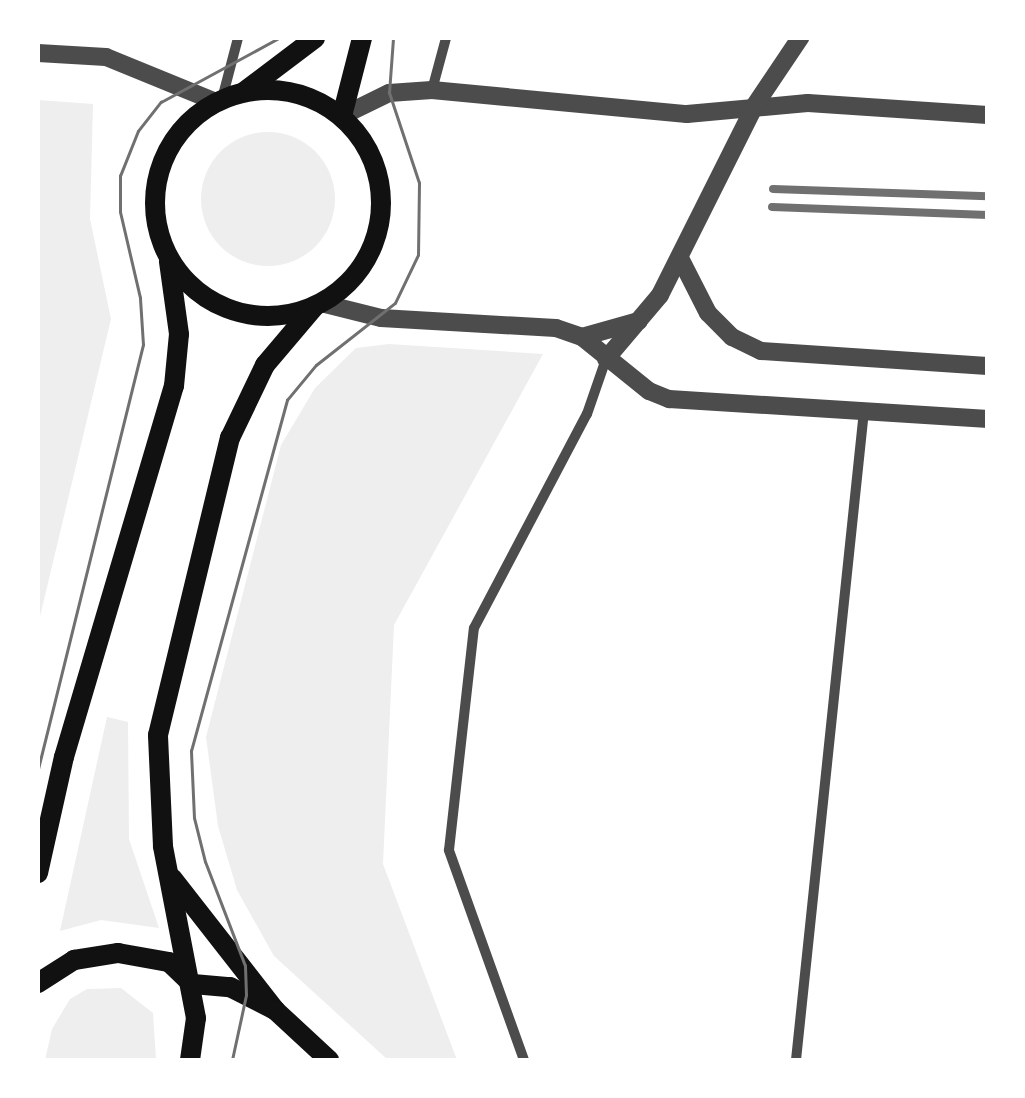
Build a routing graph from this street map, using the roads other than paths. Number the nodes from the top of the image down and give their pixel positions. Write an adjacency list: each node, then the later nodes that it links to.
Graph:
1 (238, 38): 9 (street)
2 (315, 38): 8 (main road)
3 (362, 38): 11 (main road)
4 (446, 38): 7 (street)
5 (800, 38): 10 (street)
6 (38, 53): 9 (street)
7 (432, 90): 10 (street); 11 (street)
8 (244, 92): 9 (main road); 11 (main road)
9 (219, 100): 13 (main road)
10 (755, 104): 12 (street); 14 (street)
11 (342, 116): 15 (main road)
12 (988, 116)
13 (168, 255): 15 (main road); 22 (main road)
14 (680, 260): 16 (street); 19 (street)
15 (318, 305): 17 (street); 24 (main road)
16 (639, 321): 17 (street); 18 (street)
17 (582, 337): 18 (street)
18 (606, 359): 20 (street); 30 (street)
19 (988, 366)
20 (864, 411): 21 (street); 31 (street)
21 (988, 419)
22 (42, 824): 23 (main road)
23 (38, 873)
24 (169, 874): 26 (main road); 27 (main road)
25 (38, 983): 26 (main road)
26 (193, 984): 27 (main road); 28 (main road)
27 (275, 1010): 29 (main road)
28 (190, 1060)
29 (330, 1060)
30 (524, 1060)
31 (796, 1060)

